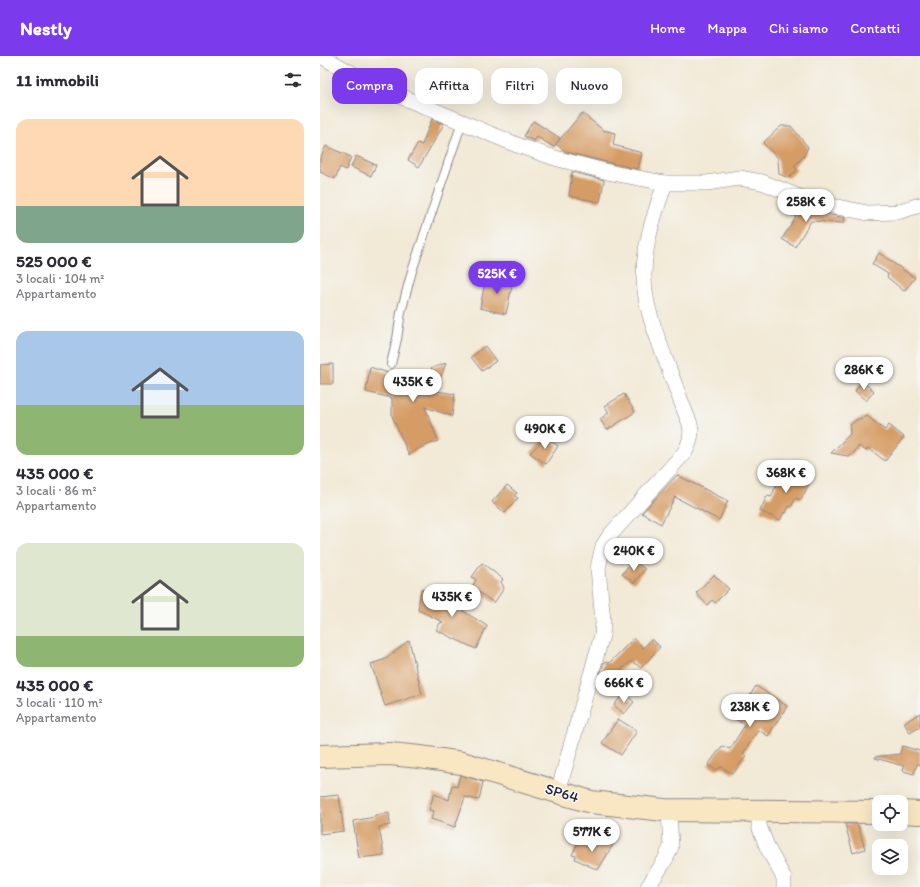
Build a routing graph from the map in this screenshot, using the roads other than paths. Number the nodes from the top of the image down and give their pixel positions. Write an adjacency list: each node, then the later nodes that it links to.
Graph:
1 (321, 56): 2 (street)
2 (462, 122): 3 (street); 5 (lane)
3 (665, 183): 4 (street); 7 (street)
4 (920, 206)
5 (391, 364)
6 (320, 756): 7 (street, SP64 / SP64)
7 (558, 792): 8 (street, SP64 / SP64)
8 (669, 810): 9 (street, SP64 / SP64); 13 (street)
9 (759, 811): 10 (street, SP64 / SP64); 14 (street)
10 (872, 812)
11 (908, 812): 12 (street)
12 (920, 813)
13 (648, 887)
14 (784, 887)

